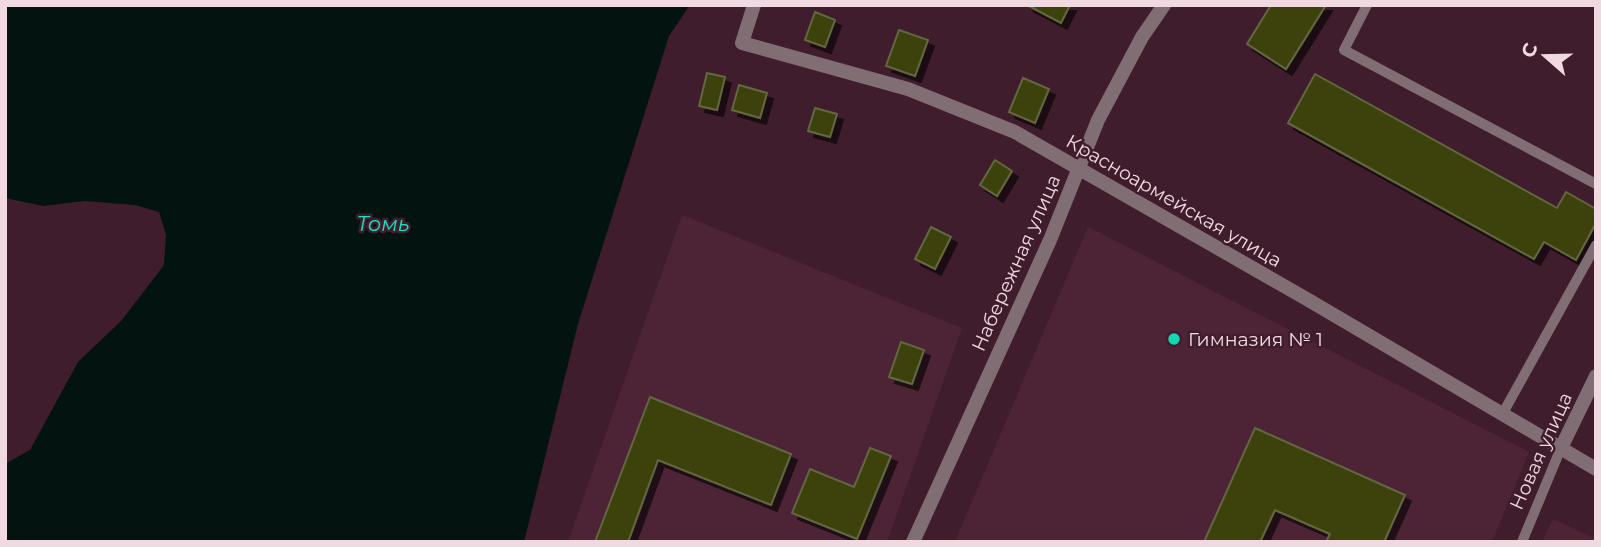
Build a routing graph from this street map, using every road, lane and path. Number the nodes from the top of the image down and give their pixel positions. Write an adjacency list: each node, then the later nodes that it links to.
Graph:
1 (754, 5): 4 (street, Красноармейская улица)
2 (1164, 5): 4 (street, Набережная улица)
3 (1367, 5): 5 (lane)
4 (1078, 169): 8 (street, Красноармейская улица); 11 (street, Набережная улица)
5 (1596, 184)
6 (1596, 245): 8 (lane)
7 (1596, 376): 9 (street, Новая улица)
8 (1503, 413): 9 (street, Красноармейская улица)
9 (1561, 448): 10 (street, Красноармейская улица); 12 (lane, Новая улица)
10 (1596, 469)
11 (913, 542)
12 (1522, 542)

